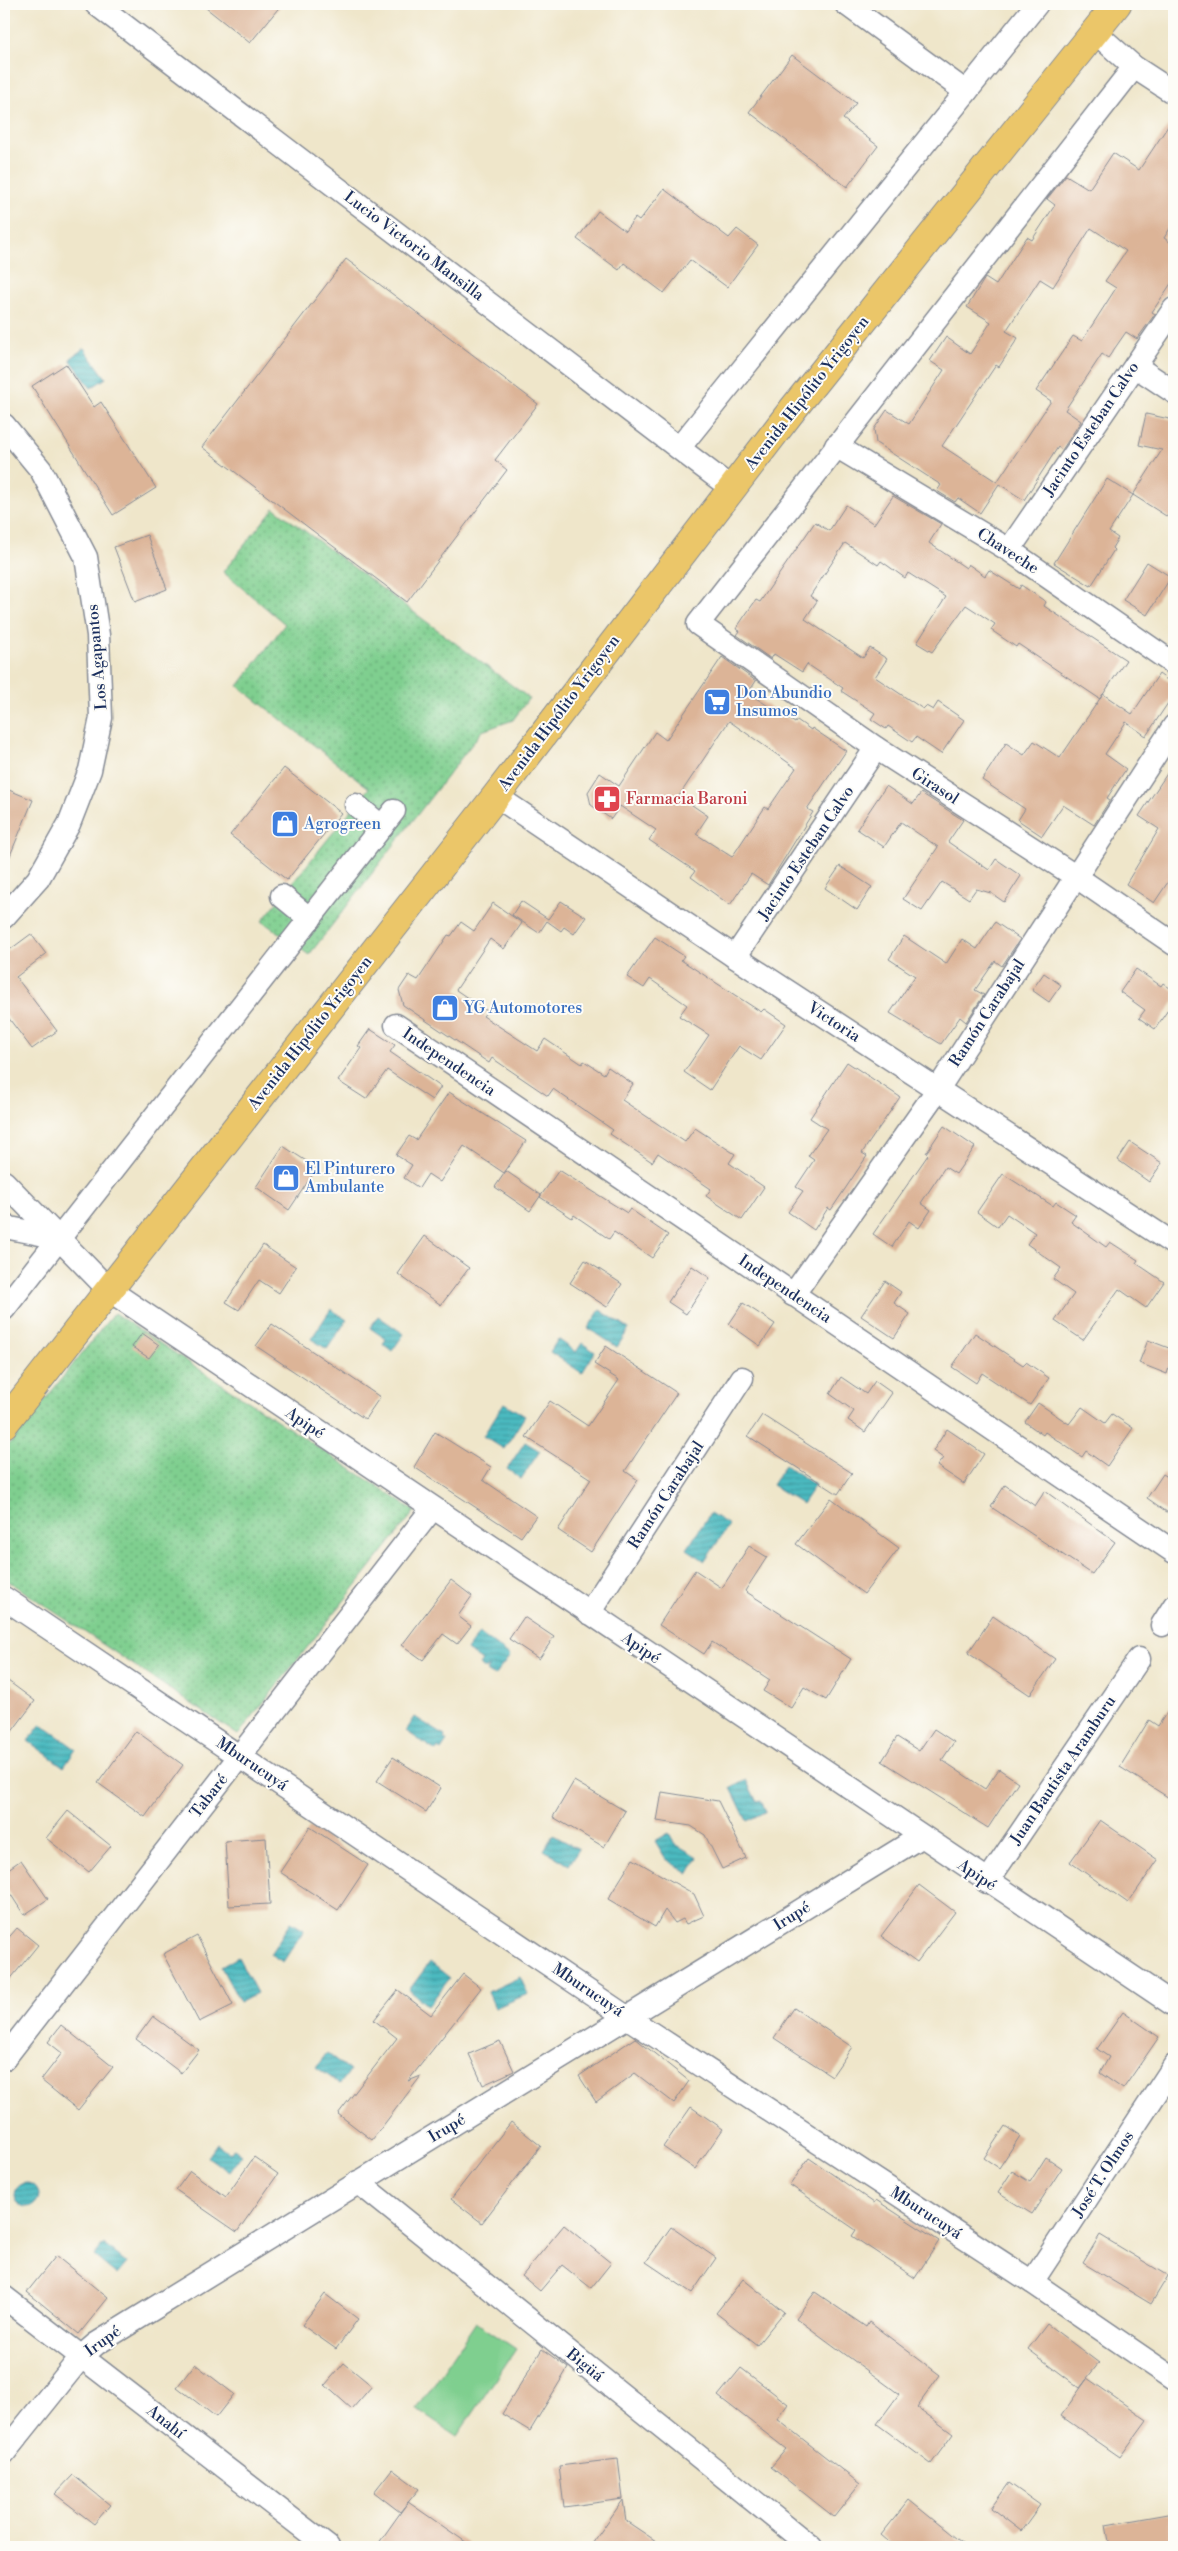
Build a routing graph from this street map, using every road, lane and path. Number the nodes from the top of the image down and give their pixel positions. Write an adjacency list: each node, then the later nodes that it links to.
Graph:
1 (96, 4): 14 (street, Lucio Victorio Mansilla)
2 (846, 4): 7 (street)
3 (1037, 4): 7 (street)
4 (1117, 4): 5 (main road, Avenida Hipólito Yrigoyen)
5 (1095, 32): 6 (street); 15 (main road, Avenida Hipólito Yrigoyen)
6 (1134, 67): 8 (street); 13 (street)
7 (966, 92): 14 (street)
8 (1174, 93)
9 (1174, 309): 10 (street, Jacinto Esteban Calvo)
10 (1134, 366): 11 (street); 16 (street, Jacinto Esteban Calvo)
11 (1174, 392)
12 (4, 425): 24 (street, Los Agapantos)
13 (836, 446): 16 (street, Chaveche); 19 (street, Girasol)
14 (679, 448): 15 (street, Lucio Victorio Mansilla)
15 (731, 488): 20 (main road, Avenida Hipólito Yrigoyen)
16 (1009, 550): 17 (street, Chaveche)
17 (1174, 664)
18 (1174, 726): 22 (street, Ramón Carabajal)
19 (876, 748): 22 (street, Girasol); 27 (street, Jacinto Esteban Calvo)
20 (496, 796): 27 (street, Victoria); 34 (main road, Avenida Hipólito Yrigoyen)
21 (356, 805): 25 (street)
22 (1076, 876): 26 (street, Girasol); 29 (street, Ramón Carabajal)
23 (282, 896): 25 (street)
24 (4, 917)
25 (310, 919): 32 (street)
26 (1174, 944)
27 (735, 957): 29 (street, Victoria)
28 (396, 1025): 35 (street, Independencia)
29 (938, 1089): 33 (street, Victoria); 35 (street, Ramón Carabajal)
30 (4, 1182): 32 (street, Apipé)
31 (6, 1228): 32 (street)
32 (60, 1238): 34 (street, Apipé); 36 (street)
33 (1174, 1244)
34 (109, 1290): 38 (main road, Avenida Hipólito Yrigoyen); 39 (street, Apipé)
35 (793, 1295): 40 (street, Independencia)
36 (4, 1309)
37 (742, 1378): 43 (street, Ramón Carabajal)
38 (4, 1424)
39 (432, 1509): 43 (street, Apipé); 46 (street, Tabaré)
40 (1174, 1552)
41 (4, 1598): 46 (street, Mburucuyá)
42 (1174, 1606): 44 (street)
43 (589, 1613): 47 (street, Apipé)
44 (1162, 1624)
45 (1139, 1659): 48 (street, Juan Bautista Aramburu)
46 (240, 1756): 50 (street, Mburucuyá); 51 (street, Tabaré)
47 (920, 1837): 48 (street, Apipé); 50 (street, Irupé)
48 (987, 1882): 49 (street, Apipé)
49 (1174, 2006)
50 (628, 2018): 53 (street, Irupé); 54 (street, Mburucuyá)
51 (4, 2058)
52 (1174, 2066): 54 (street, José T. Olmos)
53 (358, 2182): 56 (street, Irupé); 60 (street, Bigüá)
54 (1032, 2282): 57 (street, Mburucuyá)
55 (4, 2297): 56 (street, Anahí)
56 (81, 2357): 58 (street, Irupé); 59 (street, Anahí)
57 (1174, 2379)
58 (4, 2453)
59 (328, 2547)
60 (811, 2547)

